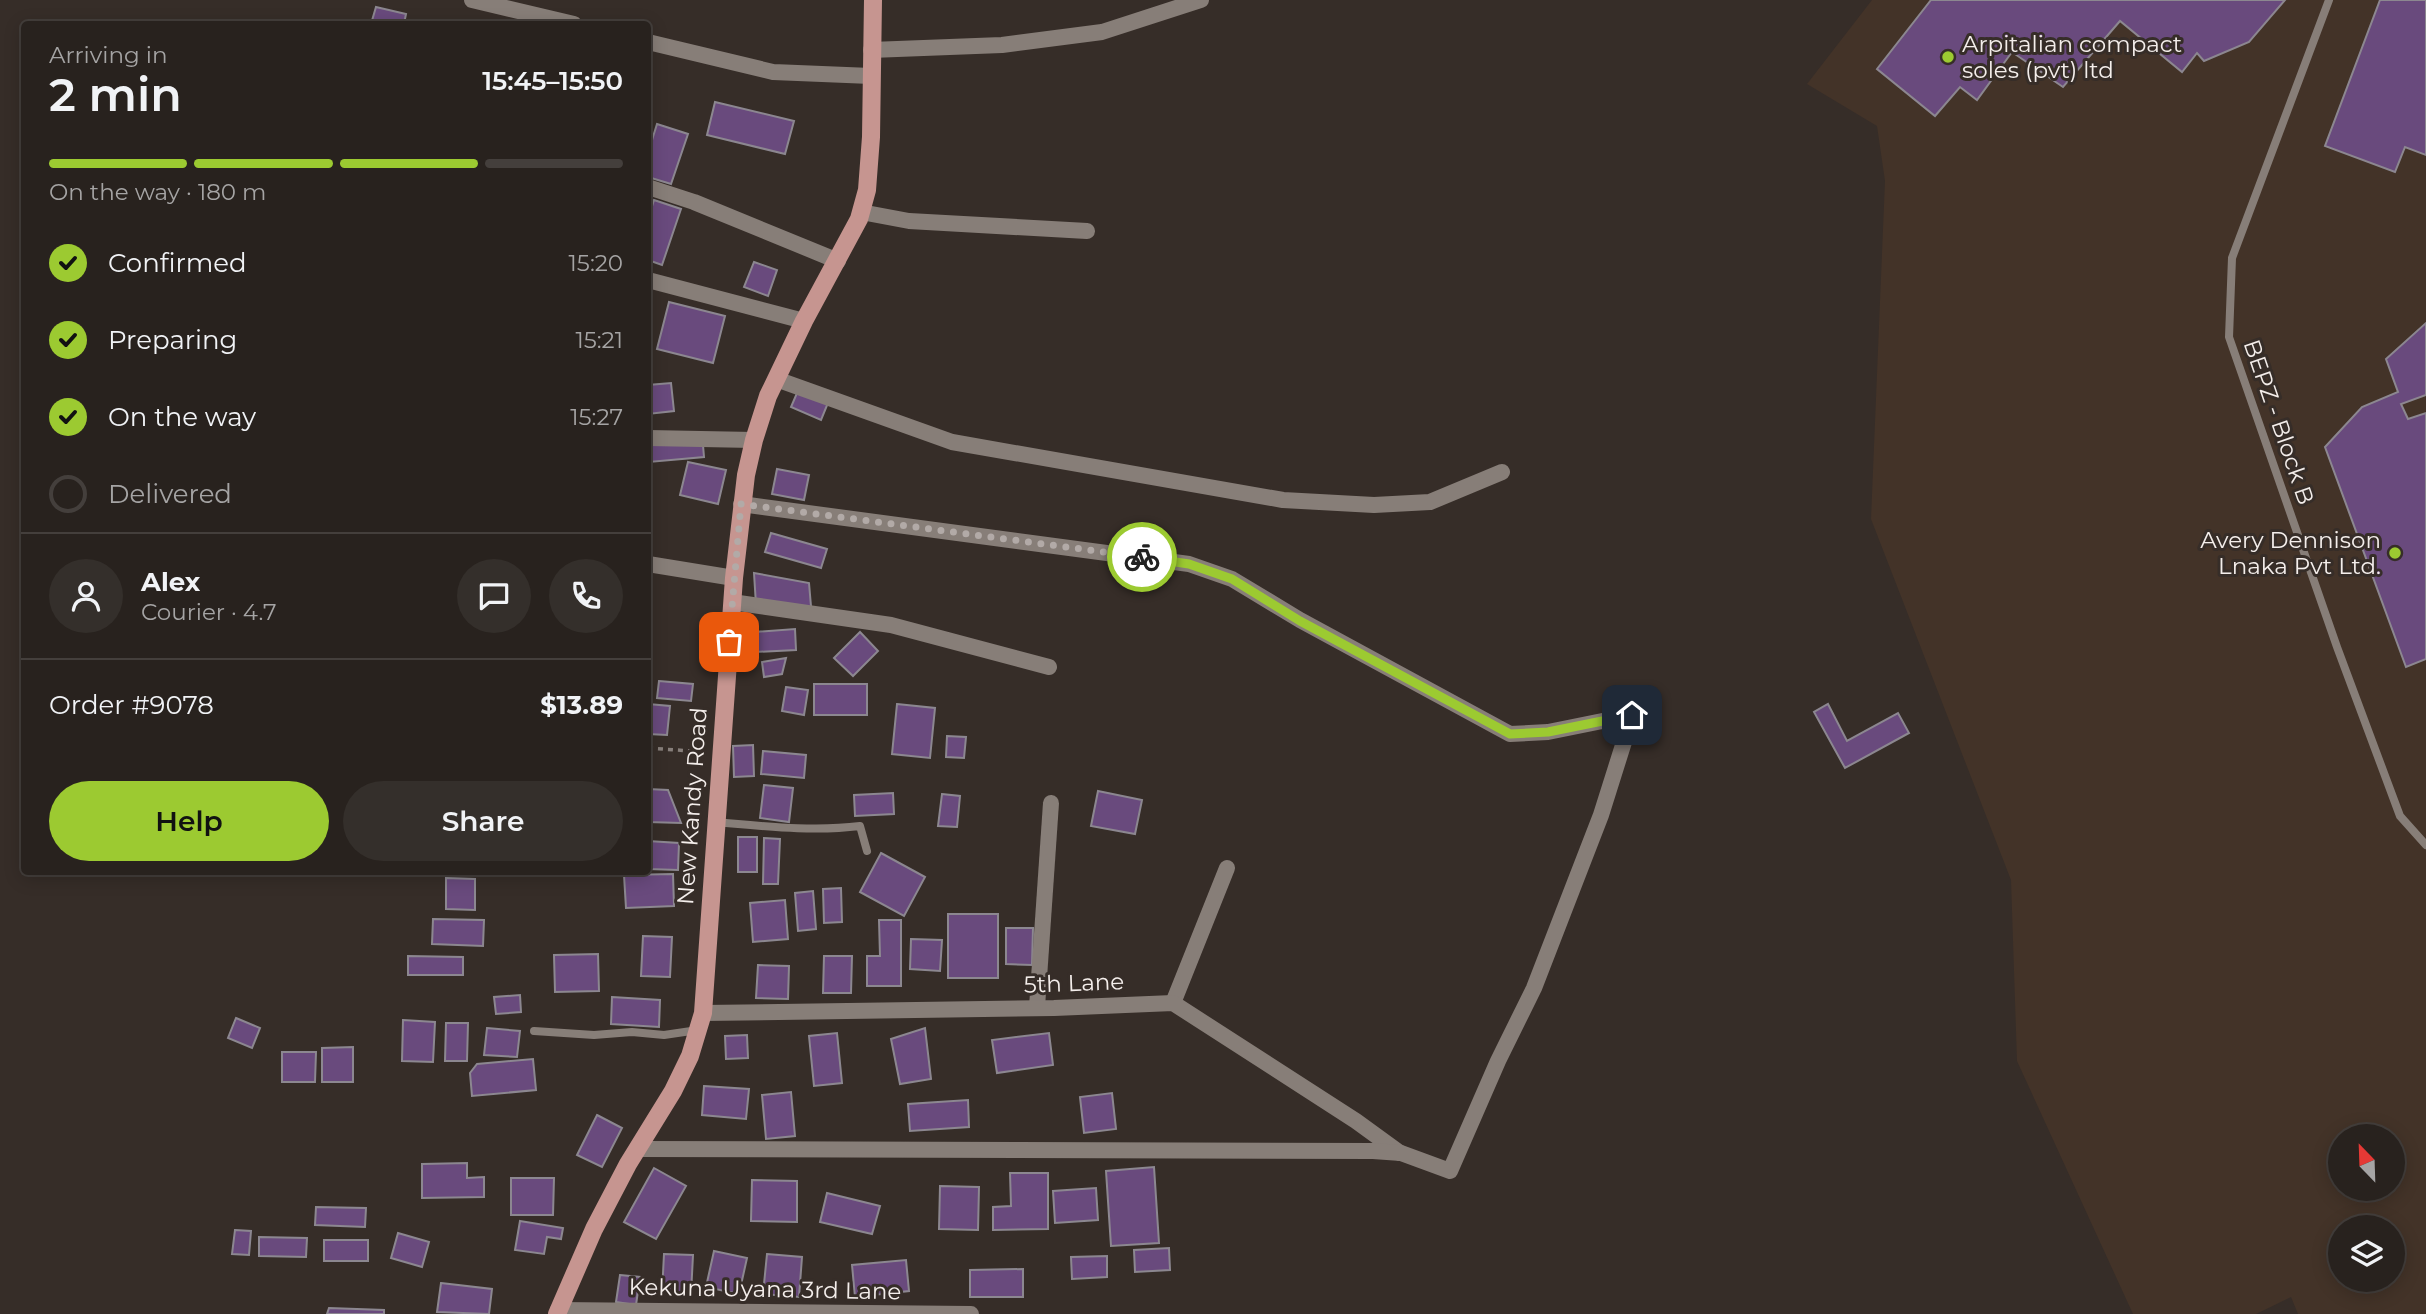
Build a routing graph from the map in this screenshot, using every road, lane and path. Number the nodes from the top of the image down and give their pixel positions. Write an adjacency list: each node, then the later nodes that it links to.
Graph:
1 (472, 0): 5 (street)
2 (873, 0): 7 (main road, New Kandy Road)
3 (1201, 0): 7 (street)
4 (2329, 0): 30 (lane, BEPZ - Block B)
5 (561, 21)
6 (651, 43): 8 (street)
7 (871, 50): 8 (main road, New Kandy Road)
8 (871, 76): 10 (main road, New Kandy Road)
9 (651, 188): 12 (street)
10 (861, 212): 11 (street); 12 (main road, New Kandy Road)
11 (1087, 231)
12 (838, 261): 14 (main road, New Kandy Road)
13 (651, 280): 14 (street)
14 (804, 321): 15 (main road, New Kandy Road)
15 (776, 379): 17 (main road, New Kandy Road); 18 (street)
16 (651, 438): 17 (street)
17 (754, 440): 19 (main road, New Kandy Road)
18 (1502, 472)
19 (741, 504): 21 (main road, New Kandy Road); 24 (street)
20 (651, 564): 21 (street)
21 (734, 578): 22 (main road, New Kandy Road)
22 (732, 602): 23 (street); 27 (main road, New Kandy Road)
23 (1049, 667)
24 (1632, 715)
25 (1624, 742): 38 (street)
26 (651, 748): 27 (path)
27 (721, 753): 29 (main road, New Kandy Road)
28 (1051, 803): 34 (street)
29 (715, 822): 31 (lane); 35 (main road, New Kandy Road)
30 (2426, 845)
31 (867, 851)
32 (1227, 868): 33 (street)
33 (1173, 1003): 34 (street, 5th Lane); 38 (street)
34 (1037, 1007): 35 (street, 5th Lane)
35 (700, 1022): 36 (lane); 37 (main road, New Kandy Road)
36 (534, 1031)
37 (637, 1149): 38 (street); 39 (main road, New Kandy Road)
38 (1401, 1153)
39 (558, 1312): 40 (street, Kekuna Uyana 3rd Lane)
40 (971, 1314)

